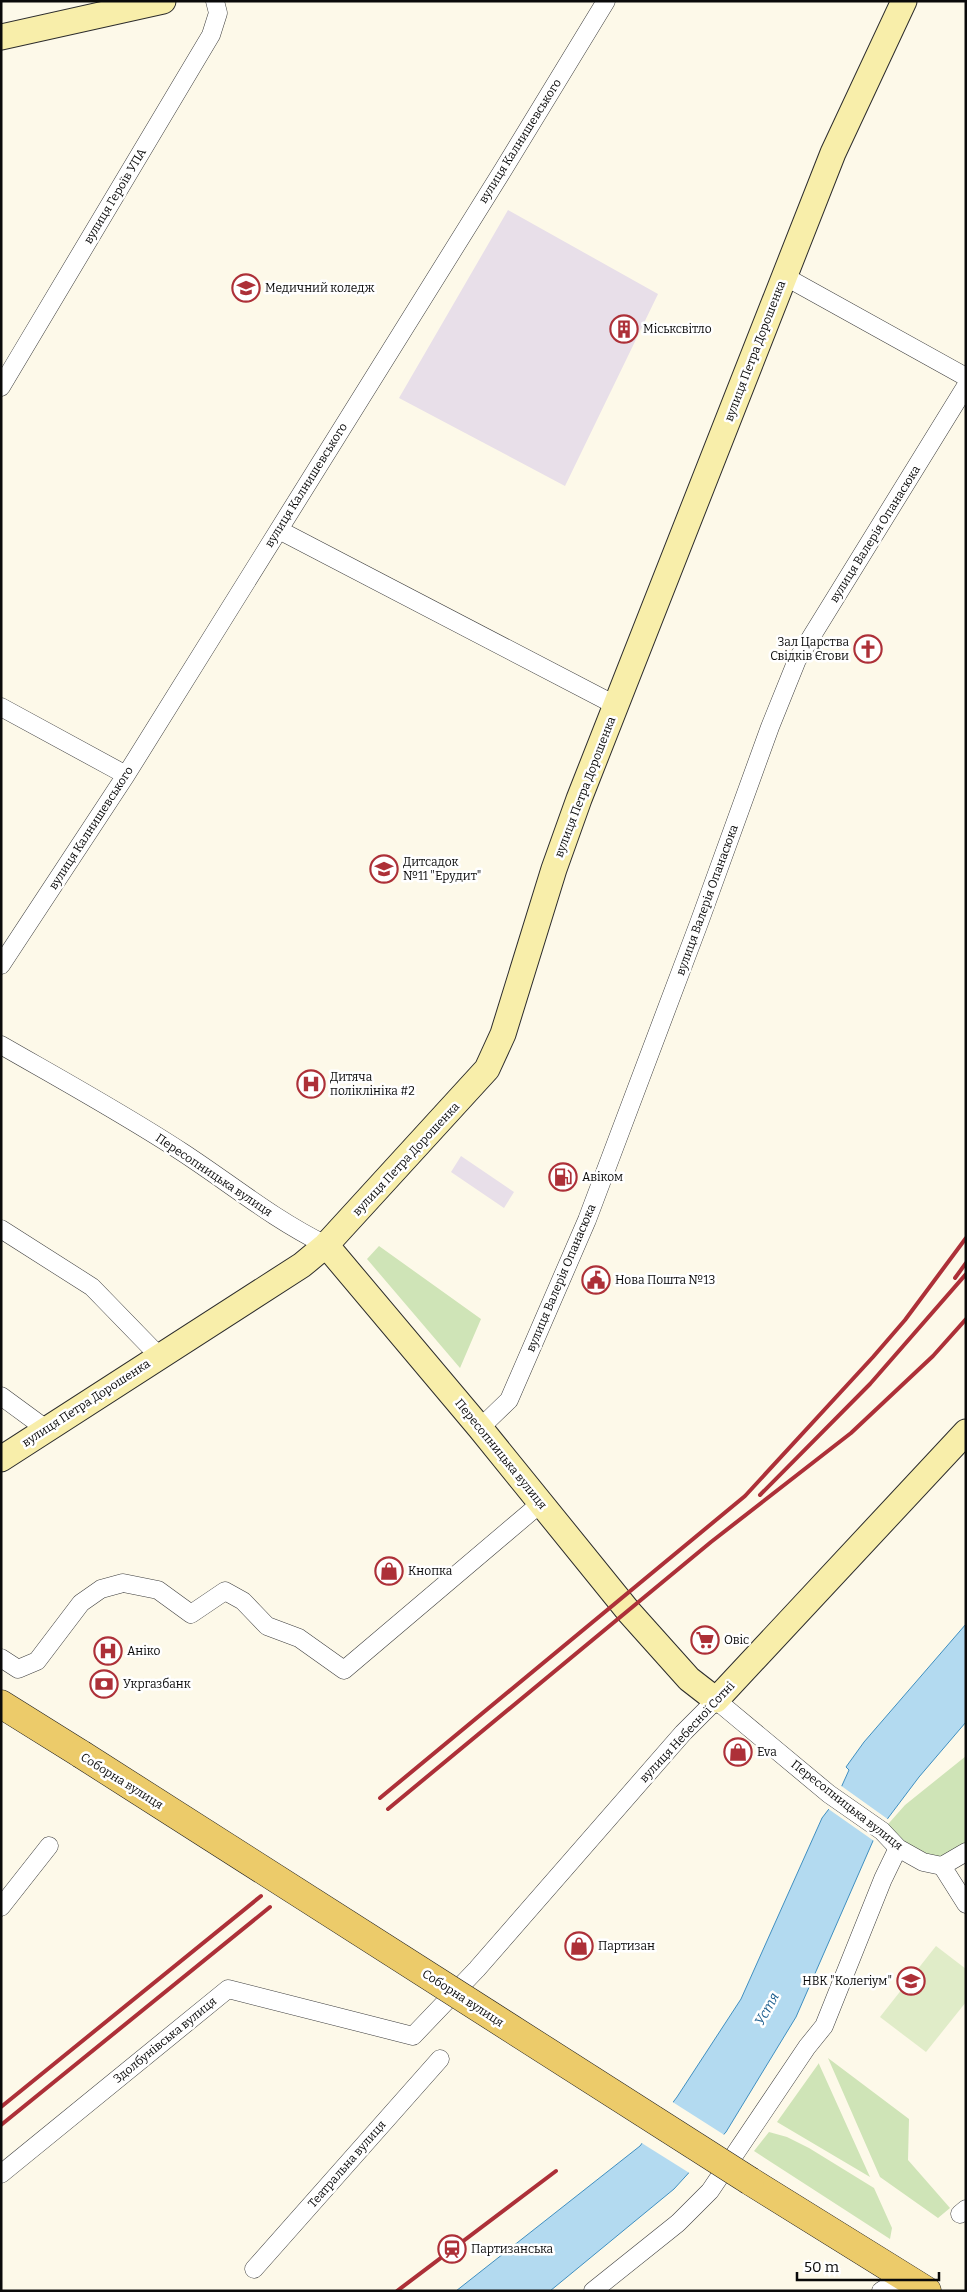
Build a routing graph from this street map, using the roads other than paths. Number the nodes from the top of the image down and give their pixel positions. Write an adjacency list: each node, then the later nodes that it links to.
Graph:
1 (163, 1): 5 (street)
2 (216, 1): 9 (street, вулиця Героїв УПА)
3 (606, 1): 10 (street, вулиця Калнишевського)
4 (904, 1): 6 (street, вулиця Петра Дорошенка)
5 (1, 37)
6 (784, 276): 7 (street); 11 (street, вулиця Петра Дорошенка)
7 (966, 377)
8 (966, 386): 20 (street, вулиця Валерія Опанасюка)
9 (1, 388)
10 (279, 530): 11 (street, вулиця Петра Дорошенка); 13 (street, вулиця Калнишевського)
11 (617, 706): 17 (street, вулиця Петра Дорошенка)
12 (1, 707): 13 (street)
13 (126, 775): 14 (street, вулиця Калнишевського)
14 (1, 965)
15 (1, 1045): 17 (street, Пересопницька вулиця)
16 (1, 1229): 18 (street)
17 (326, 1245): 18 (street, вулиця Петра Дорошенка); 20 (street, Пересопницька вулиця)
18 (159, 1356): 21 (street, вулиця Петра Дорошенка)
19 (1, 1396): 21 (street)
20 (480, 1428): 24 (street, Пересопницька вулиця)
21 (46, 1430): 23 (street, вулиця Петра Дорошенка)
22 (966, 1432): 26 (street, вулиця Небесної Сотні)
23 (1, 1459)
24 (541, 1503): 25 (street); 26 (street, Пересопницька вулиця)
25 (1, 1658)
26 (716, 1700): 29 (street, Пересопницька вулиця); 34 (street, вулиця Небесної Сотні)
27 (1, 1704): 38 (main road, Соборна вулиця, bridge)
28 (50, 1846): 33 (street)
29 (898, 1848): 31 (street, Пересопницька вулиця); 39 (street)
30 (966, 1852): 31 (street)
31 (942, 1866): 32 (street)
32 (966, 1904)
33 (1, 1907)
34 (413, 2036): 36 (street, Здолбунівська вулиця)
35 (440, 2059): 37 (street, Театральна вулиця)
36 (1, 2174)
37 (254, 2269)
38 (892, 2284): 40 (main road, Соборна вулиця)
39 (593, 2291)
40 (927, 2291)

